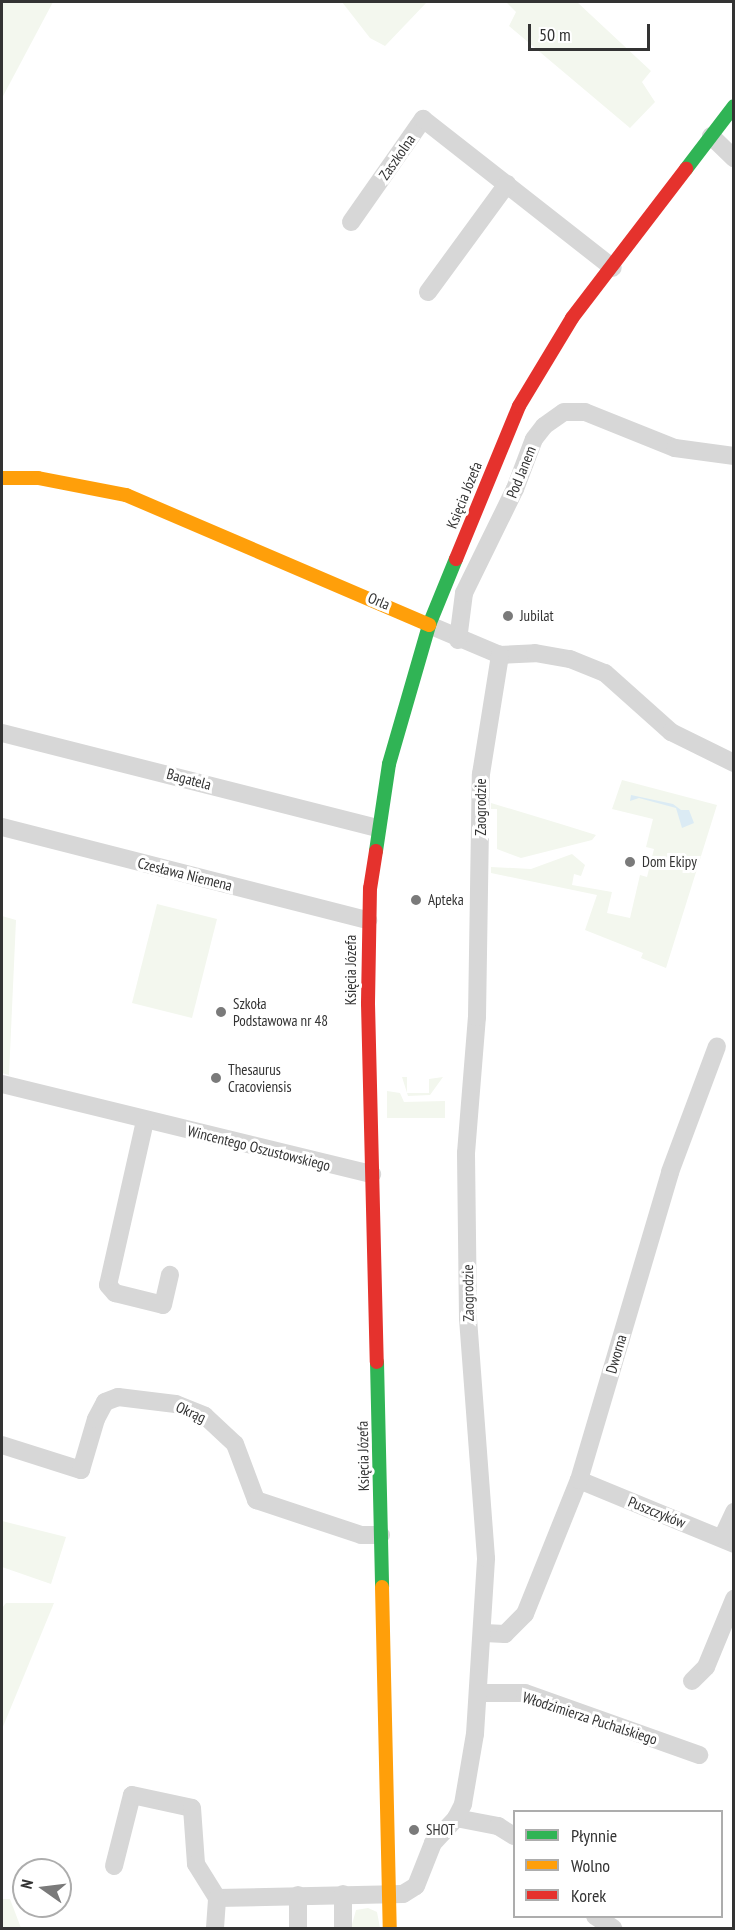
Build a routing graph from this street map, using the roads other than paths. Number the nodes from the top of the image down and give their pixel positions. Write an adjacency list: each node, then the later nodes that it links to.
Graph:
1 (734, 106): 2 (street, Księcia Józefa)
2 (711, 136): 3 (street); 6 (street, Księcia Józefa)
3 (734, 158)
4 (507, 184): 5 (street, Zaszkolna); 6 (street, Zaszkolna); 7 (street)
5 (351, 222)
6 (613, 267): 10 (street, Księcia Józefa)
7 (428, 292)
8 (734, 456): 11 (street, Pod Janem)
9 (2, 478): 10 (street, Orla)
10 (429, 625): 11 (street, Orla); 16 (street, Księcia Józefa)
11 (458, 640): 12 (street, Orla)
12 (500, 655): 14 (street, Orla); 29 (street, Zaogrodzie)
13 (2, 733): 16 (street, Bagatela)
14 (734, 763)
15 (2, 827): 17 (street, Czesława Niemena)
16 (377, 828): 17 (street, Księcia Józefa)
17 (368, 920): 21 (street, Księcia Józefa)
18 (717, 1046): 24 (street, Dworna)
19 (2, 1084): 20 (street, Wincentego Oszustowskiego)
20 (145, 1121): 21 (street, Wincentego Oszustowskiego); 22 (street)
21 (372, 1174): 26 (street, Księcia Józefa)
22 (170, 1275)
23 (2, 1445): 26 (street, Okrąg)
24 (579, 1480): 27 (street, Puszczyków); 29 (street, Dworna)
25 (734, 1512): 27 (street)
26 (381, 1535): 38 (street, Księcia Józefa)
27 (728, 1541)
28 (734, 1599): 30 (street)
29 (484, 1633): 31 (street, Zaogrodzie)
30 (692, 1681)
31 (479, 1693): 32 (street, Włodzimierza Puchalskiego); 33 (street, Zaogrodzie)
32 (699, 1755)
33 (456, 1818): 34 (street); 38 (street, Zaogrodzie)
34 (513, 1835)
35 (114, 1866): 39 (street)
36 (343, 1894): 37 (street); 38 (street); 43 (street)
37 (298, 1895): 39 (street); 42 (street)
38 (390, 1895): 44 (street, Księcia Józefa)
39 (217, 1898): 41 (street)
40 (597, 1918): 45 (street)
41 (215, 1929)
42 (298, 1929)
43 (343, 1929)
44 (390, 1929)
45 (614, 1929)

